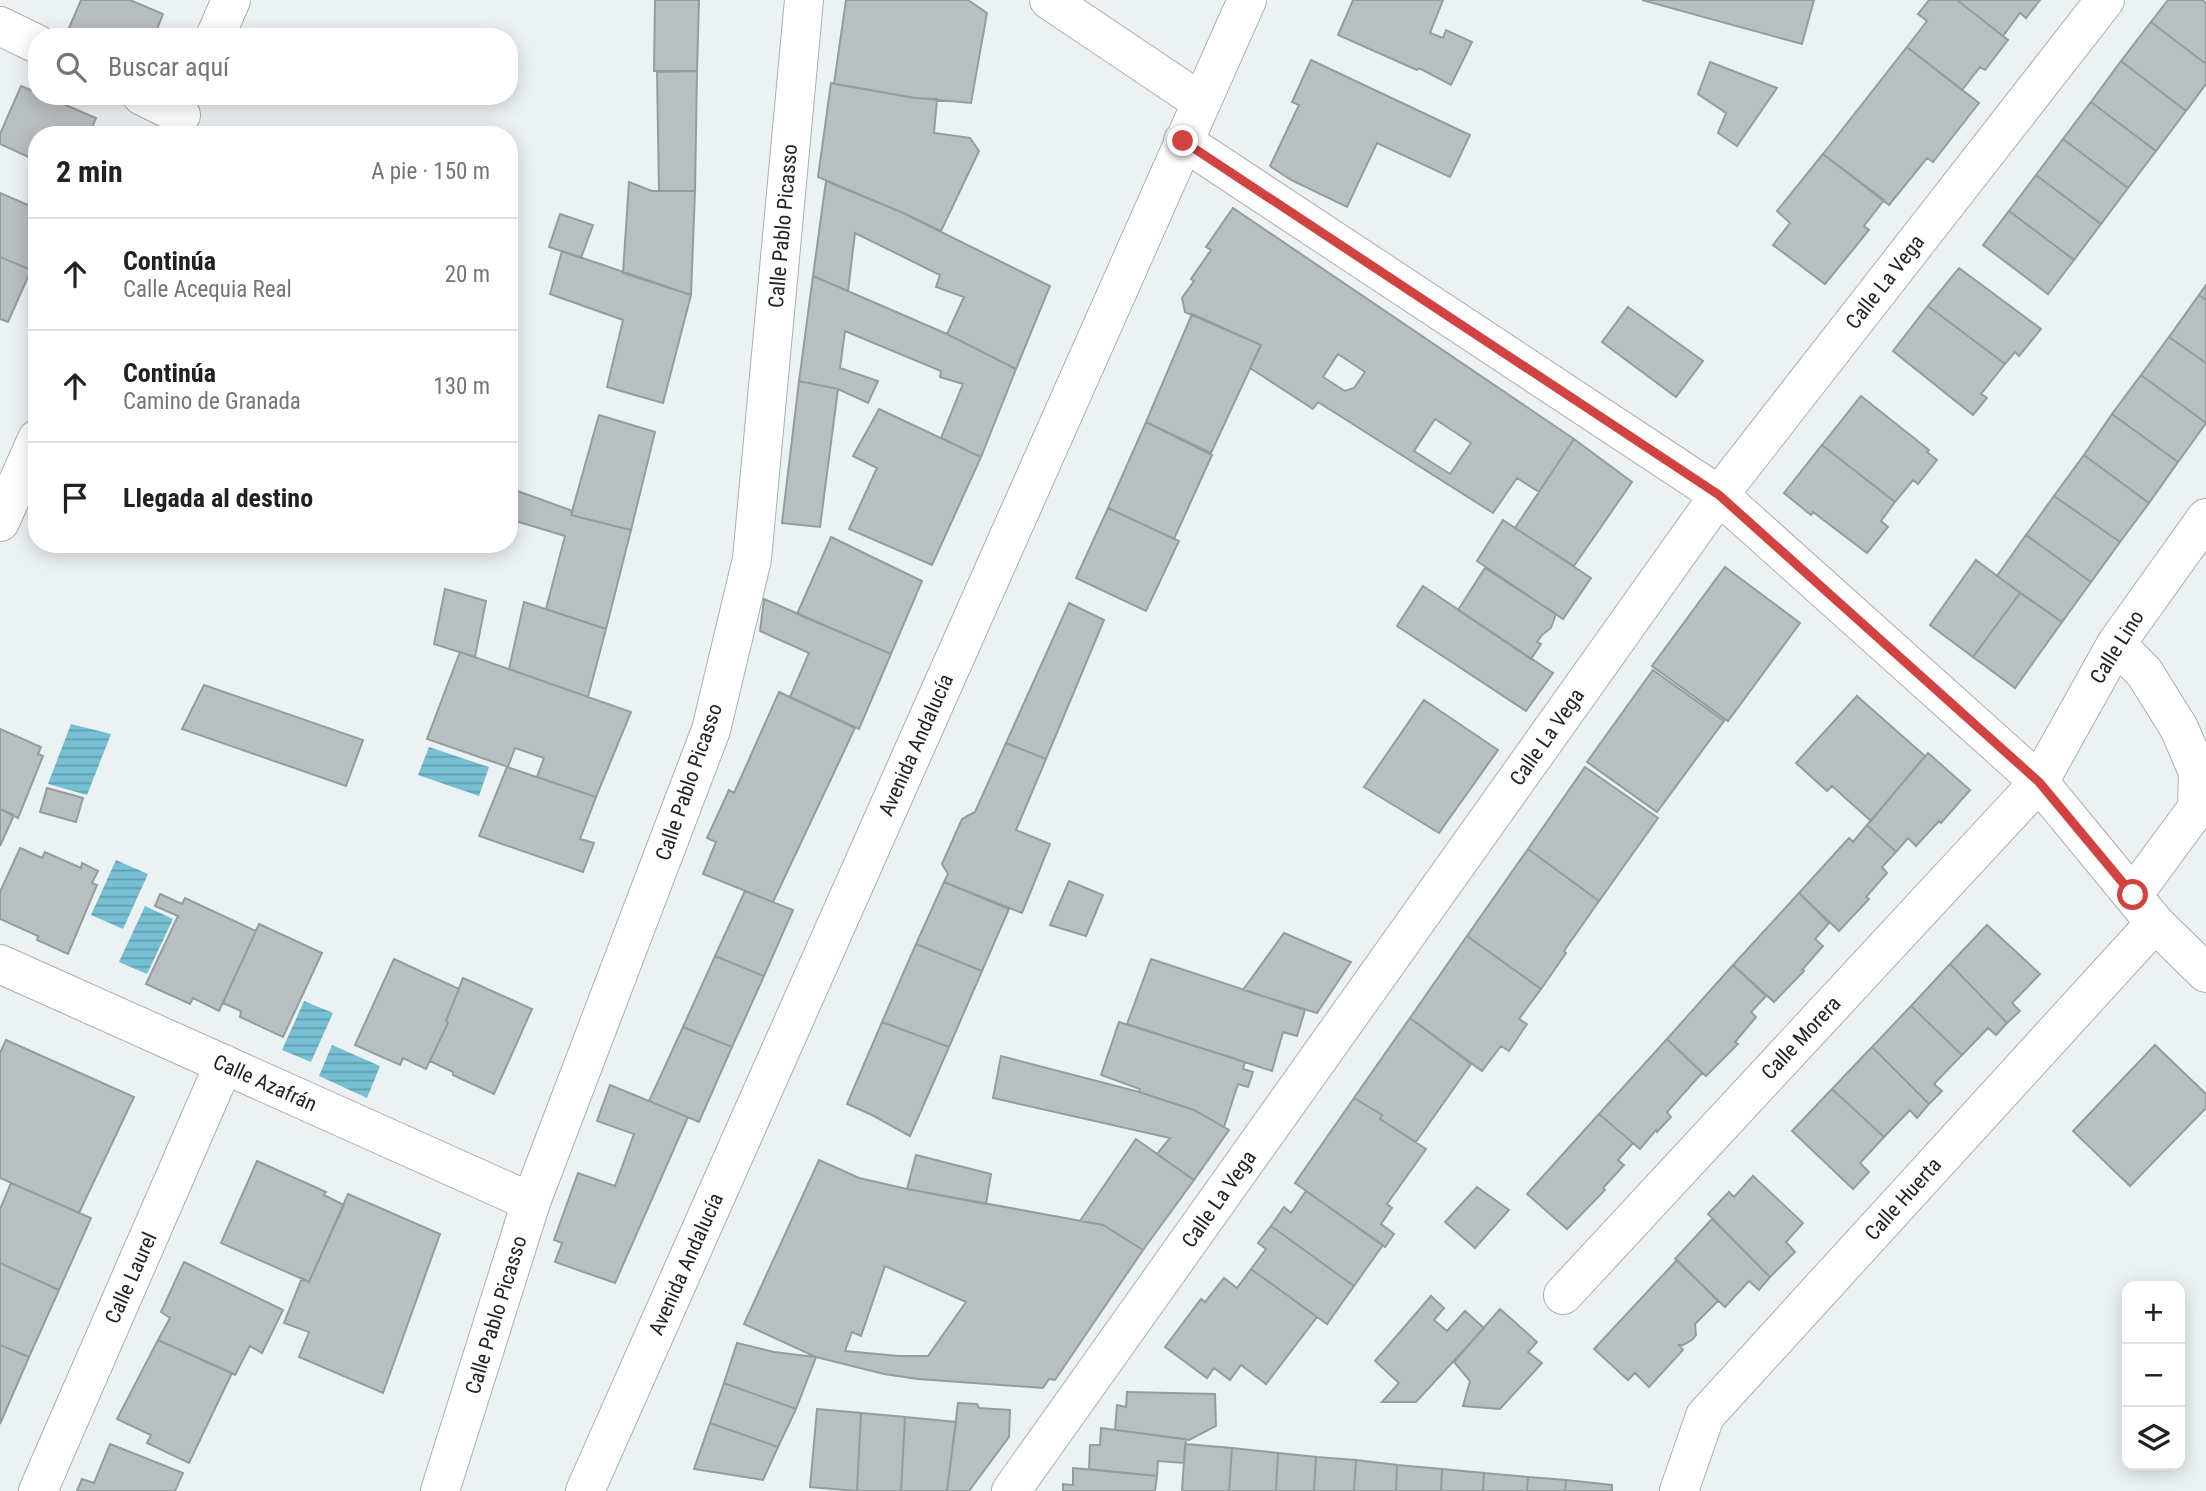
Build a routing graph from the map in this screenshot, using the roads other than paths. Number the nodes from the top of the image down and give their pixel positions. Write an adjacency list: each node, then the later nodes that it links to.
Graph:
1 (231, 0): 7 (street)
2 (804, 0): 23 (street, Calle Pablo Picasso)
3 (1049, 0): 9 (street)
4 (1247, 0): 9 (street, Avenida Andalucía)
5 (2105, 0): 14 (street, Calle La Vega)
6 (0, 26): 8 (street)
7 (219, 28)
8 (28, 40)
9 (1201, 102): 12 (street, Avenida Andalucía)
10 (160, 105): 11 (street)
11 (180, 115)
12 (1183, 141): 14 (street); 27 (street, Avenida Andalucía)
13 (28, 459): 16 (street)
14 (1719, 495): 18 (street); 28 (street, Calle La Vega)
15 (2206, 518): 17 (street, Calle Lino)
16 (0, 522)
17 (2116, 644): 18 (street, Calle Lino); 19 (street, Calle Huerta)
18 (2039, 782): 19 (street); 24 (street, Calle Morera)
19 (2144, 909): 21 (street); 29 (street, Calle Huerta)
20 (0, 964): 22 (street, Calle Azafrán)
21 (2206, 973)
22 (224, 1064): 23 (street, Calle Azafrán); 25 (street, Calle Laurel)
23 (531, 1202): 26 (street, Calle Pablo Picasso)
24 (1563, 1295)
25 (38, 1491)
26 (440, 1491)
27 (585, 1491)
28 (1011, 1491)
29 (1679, 1491)

